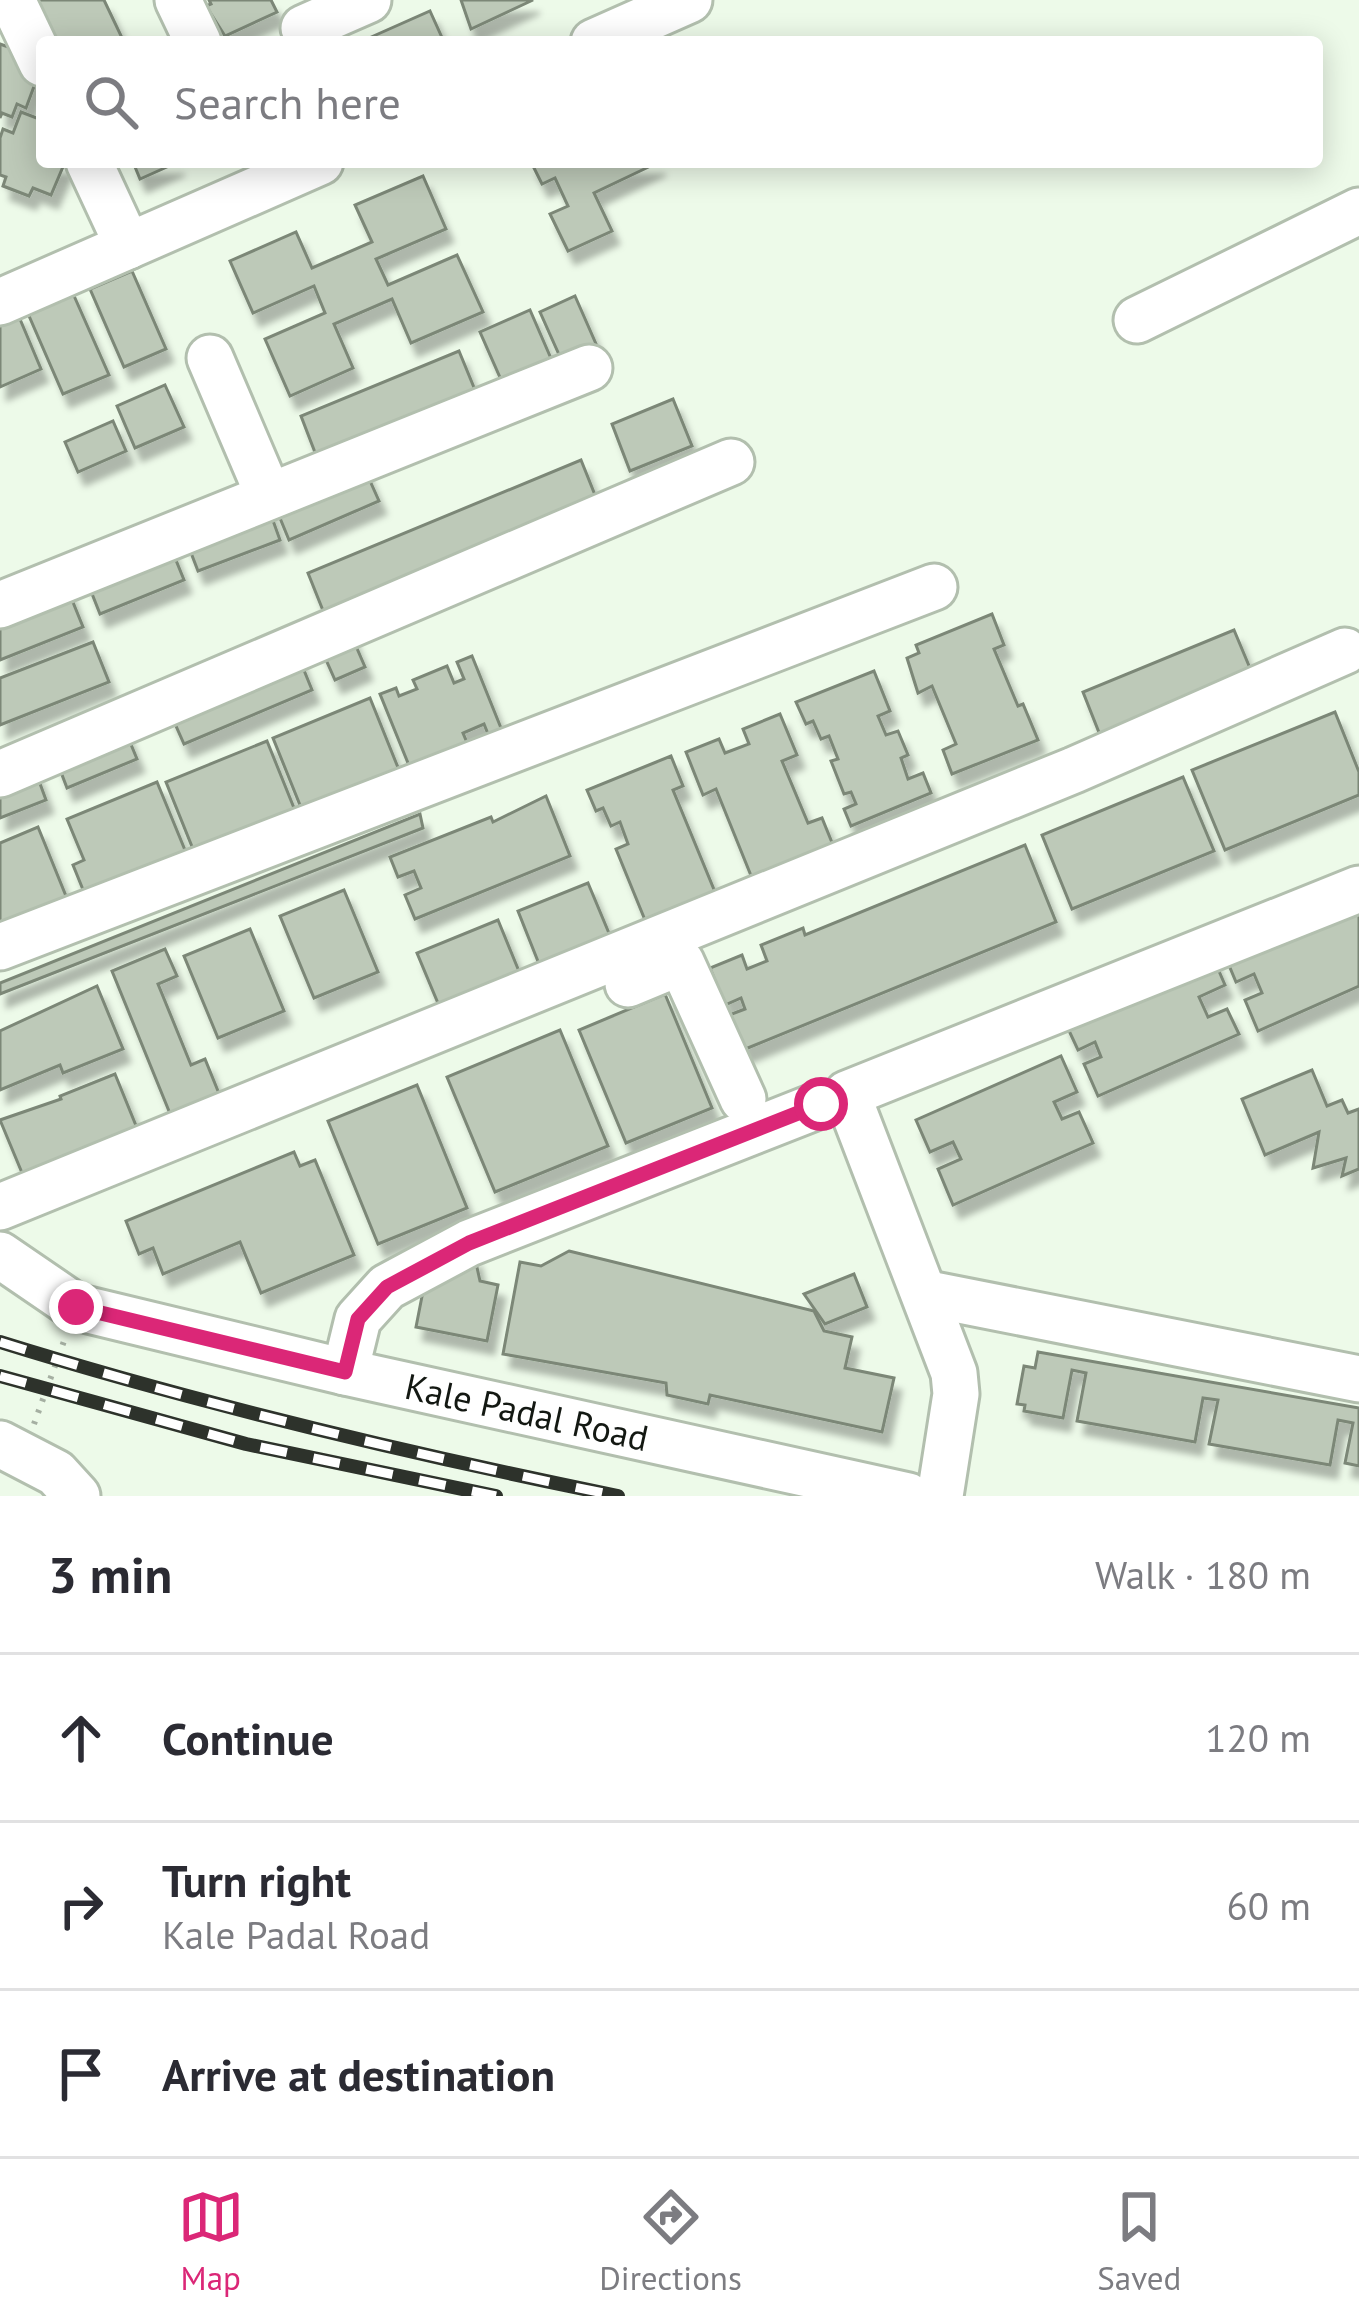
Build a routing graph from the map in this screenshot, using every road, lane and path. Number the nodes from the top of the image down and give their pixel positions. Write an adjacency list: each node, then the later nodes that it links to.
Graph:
1 (12, 0): 8 (street)
2 (178, 0): 7 (street)
3 (368, 0): 5 (street)
4 (689, 0): 6 (street)
5 (290, 24)
6 (607, 24)
7 (195, 36)
8 (36, 50)
9 (92, 168): 13 (street)
10 (290, 168): 11 (street)
11 (259, 174): 13 (street)
12 (1359, 211): 15 (street)
13 (128, 246): 14 (street)
14 (0, 302)
15 (1137, 320)
16 (209, 358): 19 (street)
17 (589, 368): 19 (street)
18 (731, 462): 23 (street)
19 (268, 494): 21 (street)
20 (934, 586): 25 (street)
21 (0, 605)
22 (1345, 651): 28 (street)
23 (0, 774)
24 (1359, 889): 29 (street)
25 (0, 947)
26 (743, 1099): 28 (street)
27 (821, 1104): 31 (street)
28 (2, 1224): 30 (street)
29 (924, 1293): 32 (street); 35 (street)
30 (76, 1307): 31 (street, Kale Padal Road); 33 (path)
31 (345, 1372): 34 (street, Kale Padal Road)
32 (1359, 1378)
33 (31, 1471)
34 (908, 1496)
35 (940, 1496)

